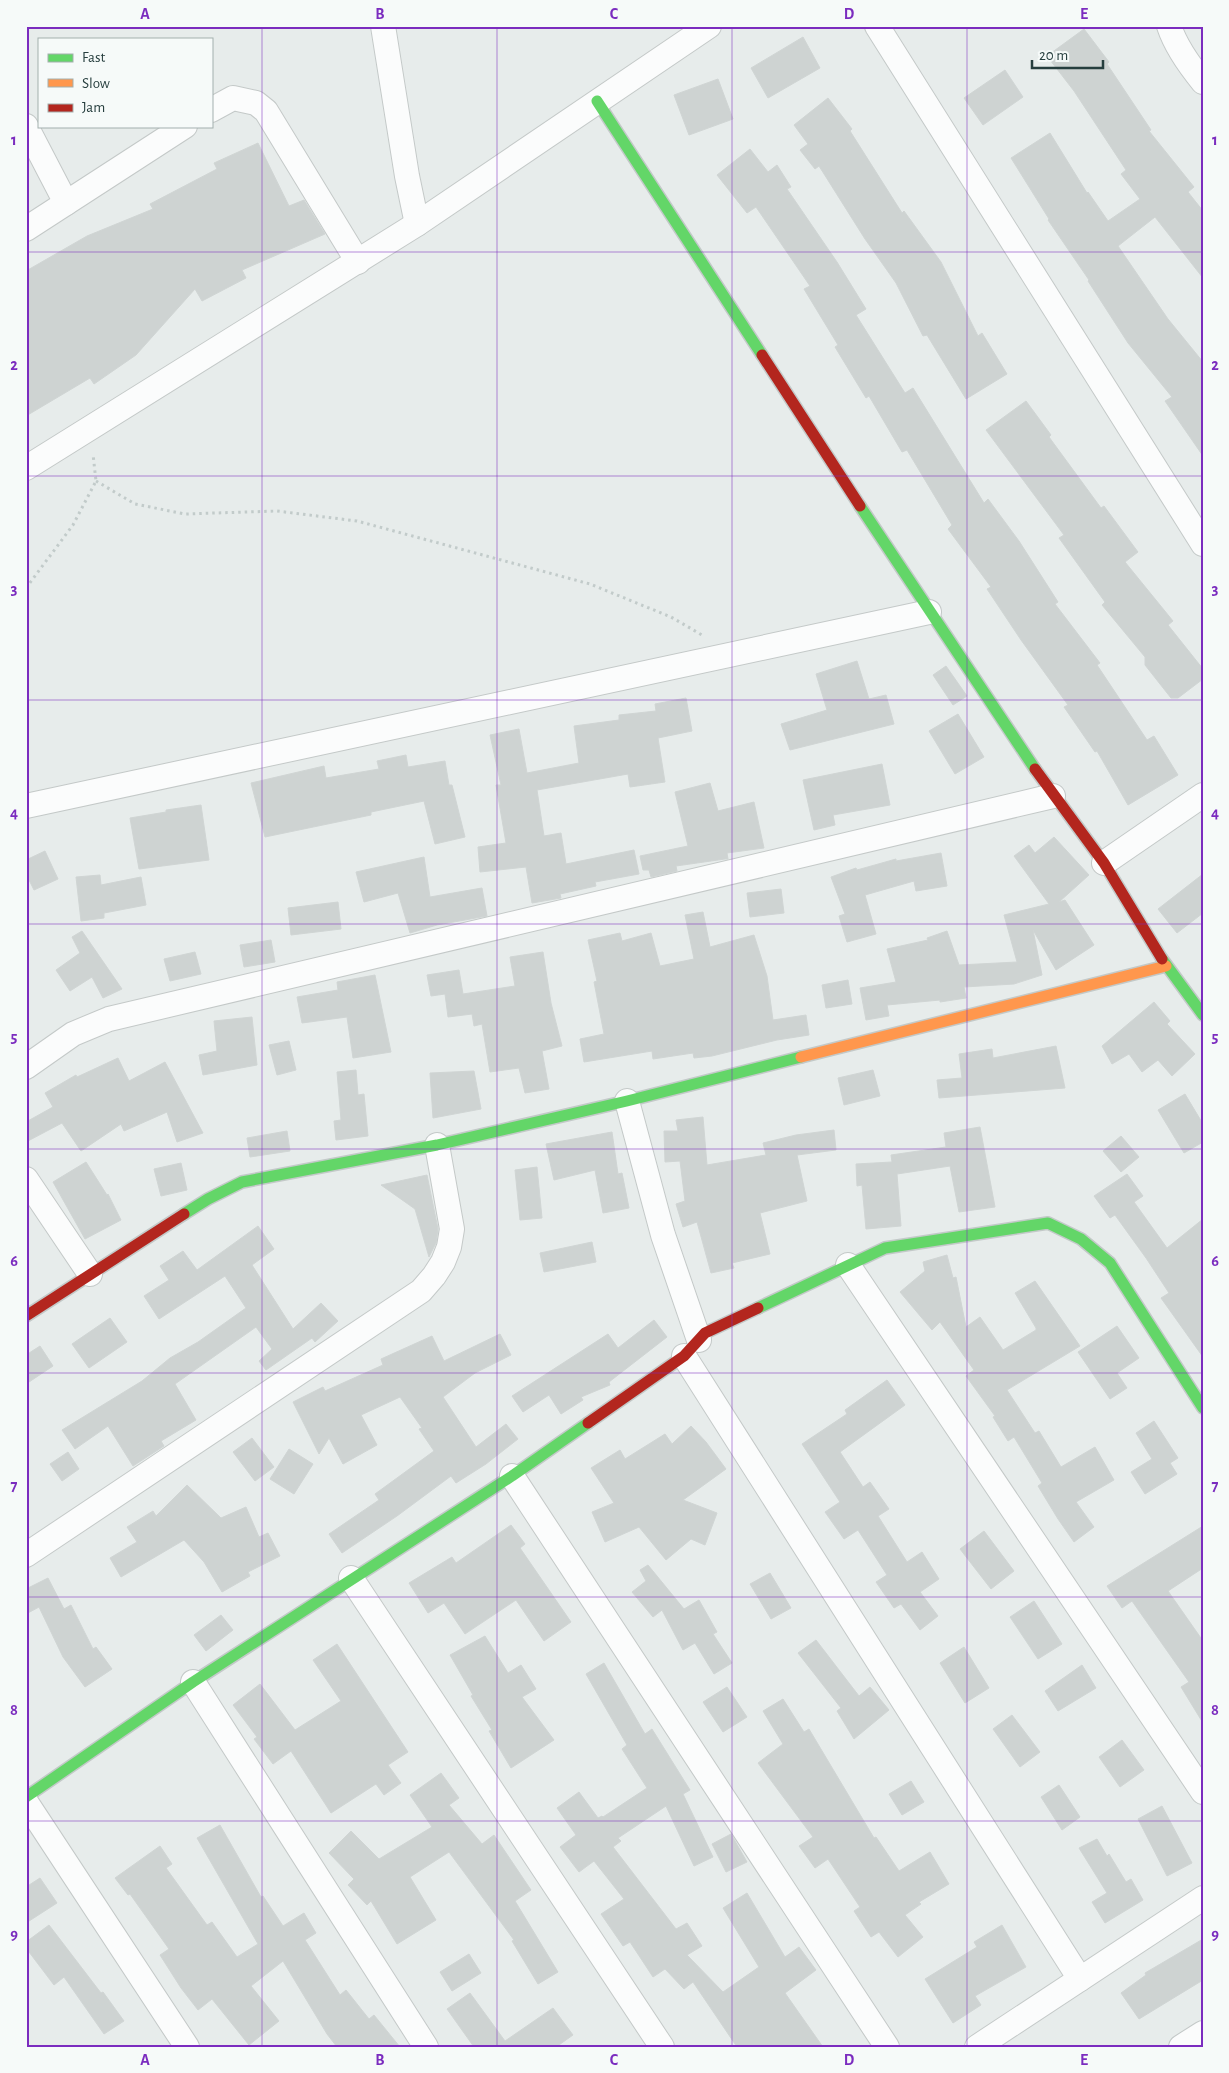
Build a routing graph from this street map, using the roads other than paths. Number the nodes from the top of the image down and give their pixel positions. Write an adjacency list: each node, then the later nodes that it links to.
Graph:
1 (383, 26): 11 (street)
2 (709, 26): 6 (street)
3 (877, 26): 15 (street)
4 (1169, 26): 5 (street)
5 (1203, 82)
6 (597, 101): 11 (street); 16 (street)
7 (212, 109): 13 (street)
8 (26, 126): 10 (street)
9 (182, 128): 10 (street)
10 (66, 203): 12 (street)
11 (417, 224): 13 (street)
12 (26, 228)
13 (358, 262): 14 (street)
14 (26, 468)
15 (1203, 544)
16 (929, 612): 18 (street); 19 (street)
17 (1203, 795): 20 (street)
18 (1053, 796): 20 (street); 23 (street)
19 (26, 806)
20 (1104, 863): 21 (street)
21 (1166, 966): 22 (street); 24 (street)
22 (1203, 1015)
23 (26, 1068)
24 (627, 1101): 25 (street); 30 (street)
25 (438, 1145): 28 (street); 33 (street)
26 (26, 1179): 28 (street)
27 (848, 1265): 30 (street); 31 (street); 36 (street)
28 (90, 1274): 29 (street)
29 (26, 1316)
30 (691, 1348): 32 (street); 40 (street)
31 (1203, 1408)
32 (512, 1476): 34 (street); 45 (street)
33 (26, 1555)
34 (351, 1578): 35 (street); 44 (street)
35 (194, 1682): 37 (street); 43 (street)
36 (1203, 1792)
37 (26, 1797)
38 (26, 1802): 42 (street)
39 (1203, 1898): 40 (street)
40 (1080, 1979): 46 (street)
41 (1203, 2033): 47 (street)
42 (187, 2047)
43 (426, 2047)
44 (662, 2047)
45 (888, 2047)
46 (977, 2047)
47 (1181, 2047)

